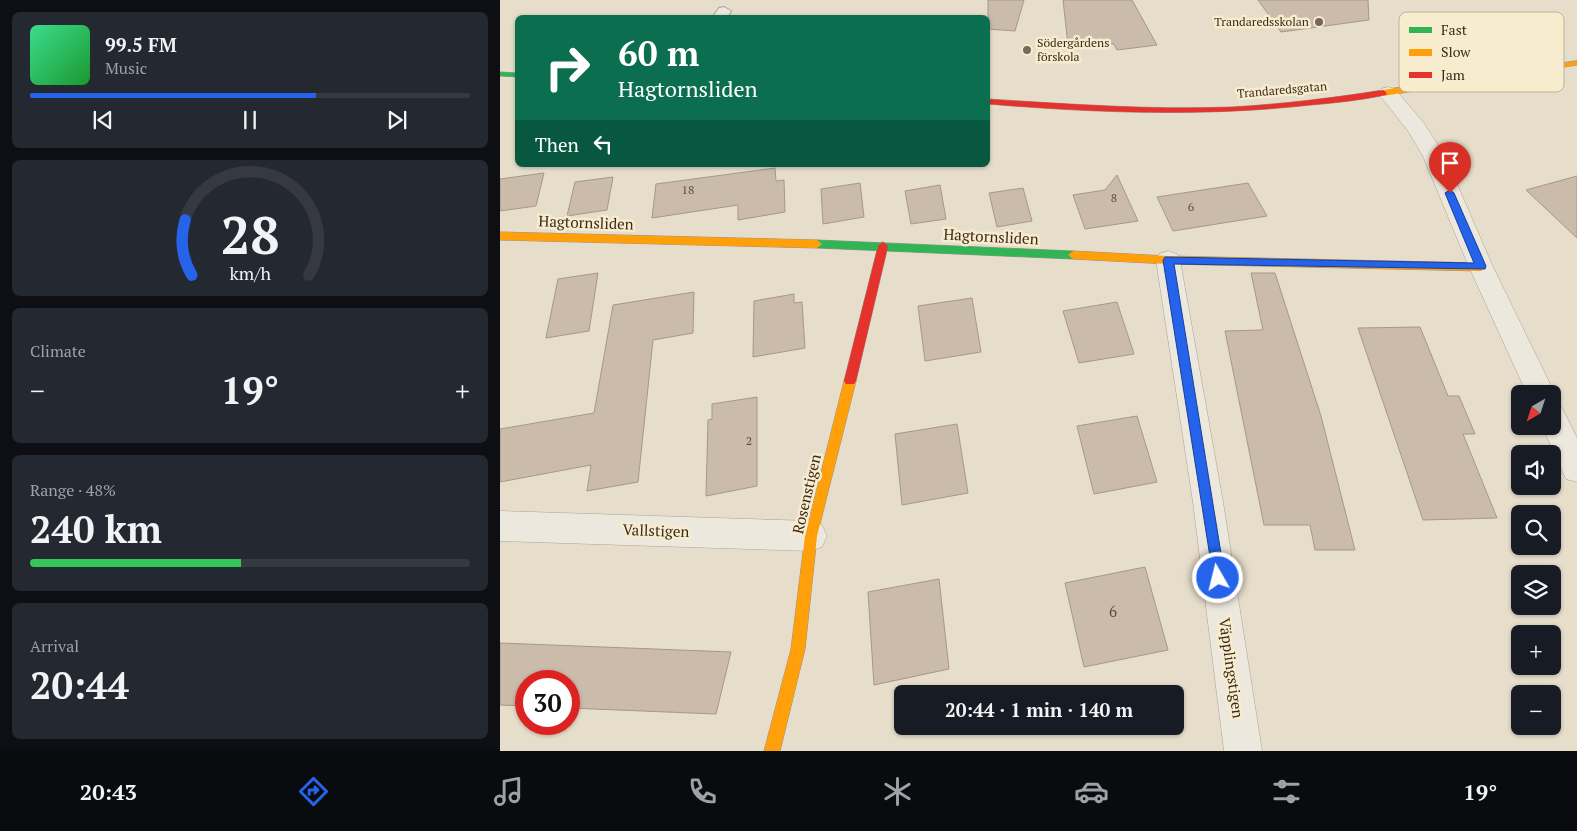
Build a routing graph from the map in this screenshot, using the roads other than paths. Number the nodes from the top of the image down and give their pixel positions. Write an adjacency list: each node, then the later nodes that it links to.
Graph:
1 (1577, 63): 2 (street, Trandaredsgatan)
2 (1564, 65)
3 (500, 74): 4 (street)
4 (515, 75)
5 (1399, 91): 6 (street, Trandaredsgatan)
6 (1388, 93): 7 (street, Trandaredsgatan); 11 (street)
7 (990, 102)
8 (500, 236): 9 (street, Hagtornsliden)
9 (883, 246): 10 (street, Hagtornsliden); 16 (street, Rosenstigen)
10 (1168, 260): 11 (street, Hagtornsliden); 18 (street, Väpplingstigen)
11 (1481, 266): 12 (street)
12 (1537, 385)
13 (1561, 435): 14 (street)
14 (1577, 469)
15 (500, 526): 16 (street, Vallstigen)
16 (811, 536): 17 (street, Rosenstigen)
17 (772, 751)
18 (1243, 751)

